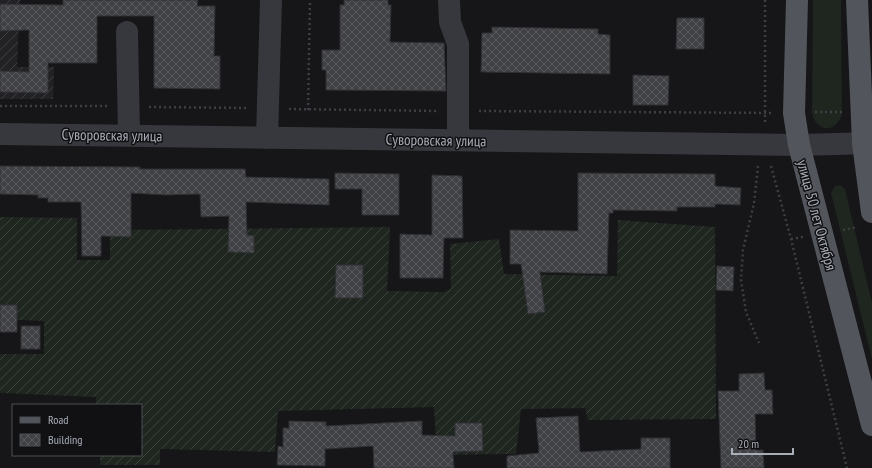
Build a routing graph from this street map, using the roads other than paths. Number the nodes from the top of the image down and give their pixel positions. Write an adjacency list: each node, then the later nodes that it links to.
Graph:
1 (271, 0): 8 (street)
2 (449, 0): 9 (street)
3 (797, 0): 11 (main road, улица 50 лет Октября)
4 (858, 0): 10 (main road)
5 (127, 32): 7 (street)
6 (0, 134): 7 (street, Суворовская улица)
7 (129, 135): 8 (street, Суворовская улица)
8 (266, 138): 9 (street, Суворовская улица)
9 (458, 140): 11 (street, Суворовская улица)
10 (868, 143): 11 (street, Суворовская улица); 12 (main road)
11 (799, 145): 13 (main road, улица 50 лет Октября)
12 (872, 212)
13 (872, 425)

